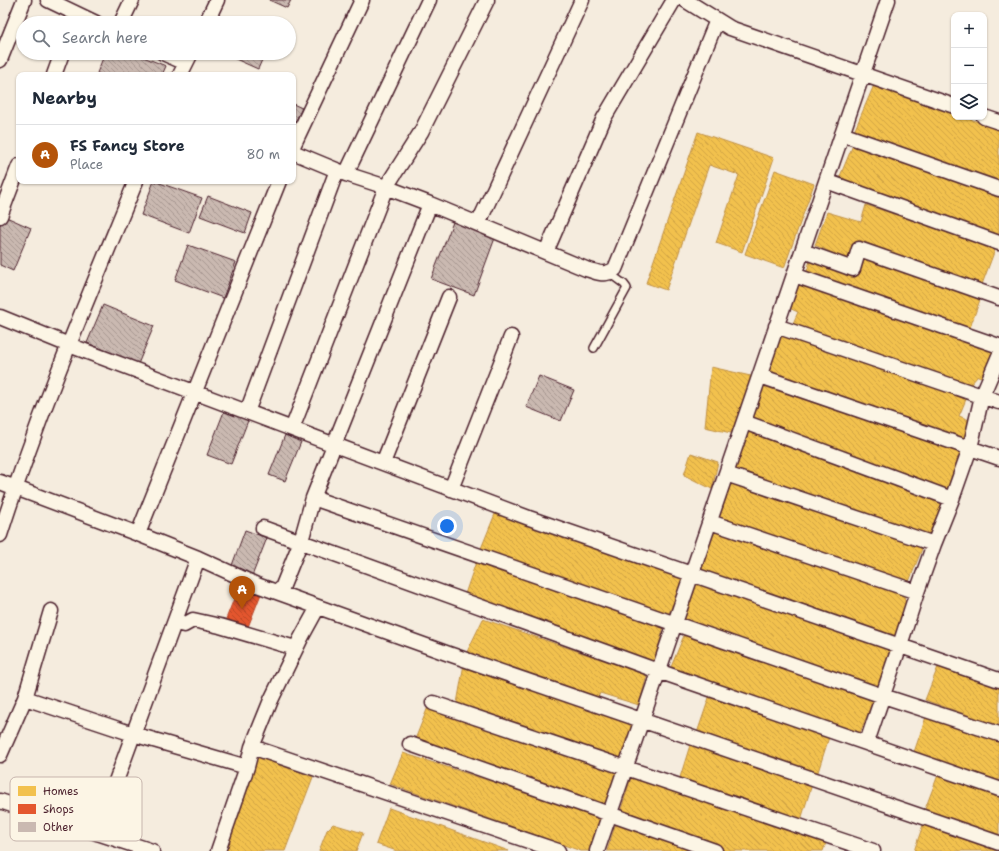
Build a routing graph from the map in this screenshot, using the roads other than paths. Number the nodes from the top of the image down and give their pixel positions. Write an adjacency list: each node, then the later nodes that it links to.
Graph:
1 (24, 0): 12 (street)
2 (48, 0): 13 (street)
3 (132, 0): 14 (street)
4 (217, 0): 15 (street)
5 (362, 0): 26 (street)
6 (429, 0): 28 (street)
7 (487, 0): 33 (street)
8 (582, 0): 37 (street)
9 (674, 0): 40 (street)
10 (685, 0): 17 (street)
11 (888, 0): 21 (street)
12 (18, 16)
13 (72, 16)
14 (124, 16)
15 (209, 16)
16 (16, 20): 18 (street)
17 (717, 20): 21 (street); 41 (street)
18 (0, 60)
19 (59, 60): 20 (street)
20 (55, 72)
21 (863, 74): 22 (street); 25 (street)
22 (951, 105)
23 (987, 118): 24 (street)
24 (999, 122)
25 (842, 134): 30 (street); 34 (street)
26 (296, 140)
27 (296, 153): 28 (street)
28 (341, 172): 33 (street); 56 (street)
29 (16, 174): 36 (street)
30 (826, 181): 38 (street); 39 (street)
31 (135, 184): 48 (street)
32 (278, 184): 53 (street)
33 (386, 187): 35 (street); 58 (street)
34 (999, 189)
35 (430, 204): 37 (street); 59 (street)
36 (0, 216)
37 (478, 224): 40 (street)
38 (999, 243)
39 (803, 251): 42 (street); 44 (street)
40 (546, 252): 41 (street)
41 (609, 274): 50 (lane)
42 (794, 275): 46 (street); 49 (street)
43 (449, 298): 62 (street)
44 (999, 298)
45 (0, 317): 48 (street)
46 (776, 326): 52 (street); 54 (street)
47 (510, 337): 66 (street)
48 (69, 346): 53 (street); 65 (street)
49 (999, 346)
50 (594, 348)
51 (999, 356): 54 (street)
52 (760, 376): 57 (street); 60 (street)
53 (194, 393): 56 (street); 71 (street)
54 (982, 396): 55 (street); 60 (street)
55 (999, 402)
56 (247, 412): 58 (street)
57 (744, 422): 63 (street); 68 (street)
58 (292, 429): 59 (street)
59 (334, 445): 62 (street); 67 (street)
60 (970, 448): 61 (street); 68 (street)
61 (999, 458)
62 (383, 463): 66 (street)
63 (726, 474): 69 (street); 74 (street)
64 (0, 482): 65 (street)
65 (15, 488): 71 (street); 72 (street)
66 (451, 489): 76 (street)
67 (313, 498): 73 (street); 82 (street)
68 (952, 499): 74 (street)
69 (710, 522): 76 (street); 77 (street)
70 (263, 528): 73 (street)
71 (138, 534): 75 (street)
72 (0, 535)
73 (301, 541): 78 (street); 85 (street)
74 (934, 544): 77 (street)
75 (198, 558): 78 (street); 81 (street)
76 (692, 575): 82 (street); 83 (street)
77 (917, 592): 83 (street)
78 (280, 593): 79 (street)
79 (318, 606): 84 (street); 90 (street)
80 (51, 611): 88 (street)
81 (175, 623): 84 (street); 91 (street)
82 (675, 623): 85 (street); 87 (street)
83 (900, 645): 86 (street); 87 (street)
84 (295, 648): 95 (street)
85 (658, 671): 90 (street); 93 (street)
86 (999, 680)
87 (883, 696): 92 (street); 93 (street)
88 (25, 698): 91 (street); 96 (street)
89 (433, 703): 98 (street)
90 (642, 720): 98 (street); 105 (street)
91 (132, 734): 97 (street); 99 (street)
92 (999, 734)
93 (867, 742): 100 (street)
94 (410, 744): 103 (street)
95 (252, 747): 97 (street); 108 (street)
96 (0, 755)
97 (247, 768): 107 (street)
98 (626, 768): 103 (street); 111 (street)
99 (117, 777)
100 (999, 789)
101 (0, 801): 102 (street)
102 (10, 804)
103 (610, 814): 109 (street); 110 (street)
104 (121, 841): 106 (street)
105 (999, 843)
106 (152, 851)
107 (218, 851)
108 (558, 851)
109 (597, 851)
110 (715, 851)
111 (873, 851)

